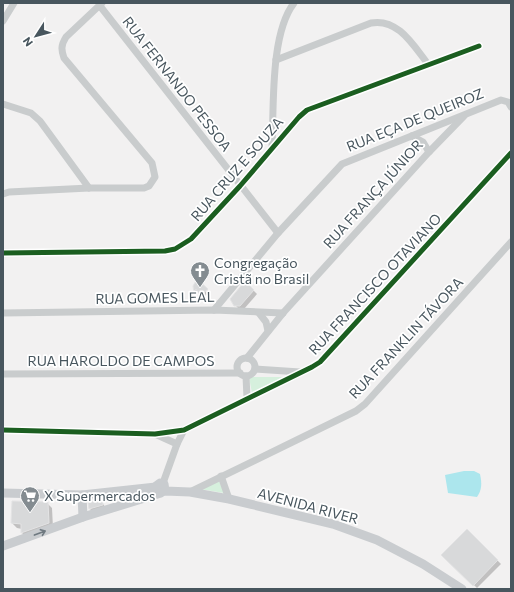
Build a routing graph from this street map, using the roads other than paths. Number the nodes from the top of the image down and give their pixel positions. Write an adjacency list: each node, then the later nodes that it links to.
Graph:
1 (14, 3): 4 (street)
2 (294, 3): 6 (street)
3 (101, 5): 15 (street, RUA FERNANDO PESSOA); 16 (street)
4 (3, 21)
5 (479, 46): 7 (street, RUA CRUZ E SOUZA)
6 (276, 60): 7 (street); 12 (street)
7 (428, 64): 12 (street, RUA CRUZ E SOUZA)
8 (3, 104): 16 (street)
9 (511, 107): 10 (street, RUA EÇA DE QUEIROZ)
10 (467, 113): 11 (street, RUA EÇA DE QUEIROZ); 13 (street, RUA FRANÇA JÚNIOR)
11 (412, 136): 13 (street); 18 (street, RUA EÇA DE QUEIROZ)
12 (272, 148): 15 (street, RUA CRUZ E SOUZA)
13 (429, 152): 24 (street, RUA FRANÇA JÚNIOR)
14 (511, 153): 28 (street, RUA FRANCISCO OTAVIANO)
15 (240, 186): 18 (street, RUA FERNANDO PESSOA); 20 (street, RUA CRUZ E SOUZA)
16 (89, 188): 17 (street)
17 (3, 194)
18 (278, 233): 21 (street, RUA EÇA DE QUEIROZ)
19 (511, 242): 36 (street, RUA FRANKLIN TÁVORA)
20 (3, 253)
21 (214, 310): 22 (street, RUA GOMES LEAL); 23 (street, RUA GOMES LEAL)
22 (3, 313)
23 (259, 313): 24 (street, RUA GOMES LEAL); 25 (street)
24 (283, 313): 25 (street, RUA FRANÇA JÚNIOR)
25 (268, 331): 26 (street, RUA FRANÇA JÚNIOR)
26 (247, 358): 27 (street); 30 (street)
27 (255, 369): 28 (street); 30 (street)
28 (300, 372): 31 (street, RUA FRANCISCO OTAVIANO)
29 (3, 374): 30 (street, RUA HAROLDO DE CAMPOS)
30 (243, 375): 31 (street)
31 (247, 398): 33 (street, RUA FRANCISCO OTAVIANO)
32 (3, 430): 34 (street, RUA FRANCISCO OTAVIANO)
33 (184, 430): 34 (street, RUA FRANCISCO OTAVIANO); 35 (street)
34 (155, 434): 35 (street, RUA FRANCISCO OTAVIANO)
35 (177, 444): 37 (street)
36 (221, 476): 38 (street, RUA FRANKLIN TÁVORA); 41 (street)
37 (162, 488): 38 (street, AVENIDA RIVER); 40 (street); 42 (street)
38 (186, 491): 41 (street, AVENIDA RIVER)
39 (3, 492): 40 (street)
40 (82, 495): 42 (street)
41 (229, 499): 44 (street, AVENIDA RIVER)
42 (83, 517): 43 (street, one-way to 42)
43 (3, 546)
44 (462, 589)

